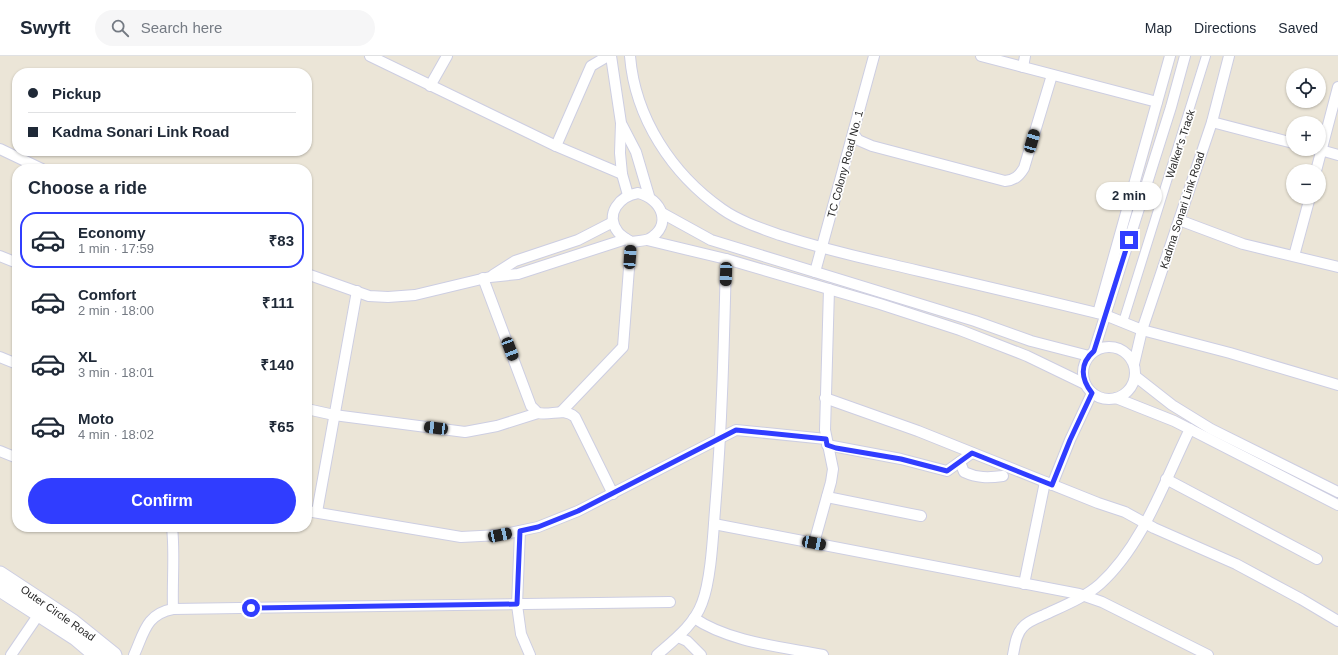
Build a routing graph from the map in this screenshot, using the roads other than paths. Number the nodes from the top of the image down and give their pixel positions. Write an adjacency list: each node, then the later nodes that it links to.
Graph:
1 (370, 56): 14 (street)
2 (447, 56): 14 (street)
3 (609, 56): 19 (street); 23 (street)
4 (630, 56): 39 (street)
5 (874, 56): 21 (street, TC Colony Road No. 1)
6 (980, 56): 12 (street)
7 (1025, 56): 12 (street)
8 (1170, 56): 17 (street)
9 (1185, 56): 50 (street)
10 (1206, 56): 51 (street, Walker's Track)
11 (1229, 56): 18 (street, Kadma Sonari Link Road)
12 (1023, 67): 13 (street)
13 (1052, 75): 17 (street); 21 (street)
14 (430, 86): 23 (street)
15 (1338, 87): 16 (street)
16 (1336, 99): 20 (street)
17 (1158, 102): 50 (street)
18 (1212, 122): 22 (street); 35 (street, Kadma Sonari Link Road)
19 (621, 123): 30 (street); 32 (street)
20 (1326, 129)
21 (853, 133): 39 (street, TC Colony Road No. 1)
22 (1286, 141)
23 (556, 146): 30 (street)
24 (0, 149): 27 (street)
25 (1326, 151): 26 (street)
26 (1338, 154)
27 (12, 155)
28 (15, 156): 29 (street)
29 (32, 164)
30 (622, 174): 31 (street)
31 (628, 195): 32 (street); 36 (street)
32 (649, 196): 34 (street)
33 (1308, 204): 41 (street)
34 (662, 213): 37 (street); 45 (street)
35 (1179, 220): 41 (street); 52 (street, Kadma Sonari Link Road)
36 (613, 222): 38 (street); 47 (street)
37 (647, 240): 38 (street); 42 (street)
38 (628, 241): 47 (street); 64 (street)
39 (821, 249): 45 (street, TC Colony Road No. 1); 50 (street)
40 (0, 256): 43 (street)
41 (1294, 256): 44 (street)
42 (726, 259): 48 (street); 68 (street)
43 (12, 261)
44 (1338, 267)
45 (815, 272): 53 (street)
46 (312, 276): 49 (street)
47 (486, 278): 49 (street); 65 (street)
48 (829, 289): 58 (street); 61 (street)
49 (357, 292): 66 (street)
50 (1102, 314): 51 (street); 53 (street)
51 (1123, 322): 52 (street)
52 (1142, 330): 56 (street, Kadma Sonari Link Road); 59 (street)
53 (1091, 354): 56 (street); 58 (street)
54 (0, 357): 55 (street)
55 (12, 362)
56 (1134, 364): 57 (street)
57 (1135, 376): 62 (street); 77 (street)
58 (1085, 384): 60 (street)
59 (1338, 385)
60 (1092, 393): 62 (street); 76 (street)
61 (825, 398): 69 (street); 71 (street)
62 (1116, 398): 67 (street)
63 (312, 410): 66 (street)
64 (562, 411): 65 (street); 78 (street)
65 (538, 413): 66 (street)
66 (334, 415): 81 (street)
67 (1190, 429): 75 (street); 80 (street)
68 (722, 437): 69 (street); 78 (street); 83 (street)
69 (827, 442): 73 (street); 79 (street)
70 (0, 451): 72 (street)
71 (972, 453): 73 (street); 76 (street)
72 (12, 456)
73 (960, 462): 74 (street)
74 (1003, 476)
75 (1166, 479): 84 (street); 88 (street)
76 (1048, 483): 84 (street); 90 (street)
77 (1338, 492)
78 (613, 494): 85 (street)
79 (827, 496): 82 (street); 87 (street)
80 (1338, 505)
81 (312, 512): 85 (street)
82 (921, 516)
83 (714, 524): 87 (street); 97 (street)
84 (1144, 524): 92 (street); 98 (street)
85 (520, 531): 94 (street)
86 (173, 532): 95 (street)
87 (814, 543): 90 (street)
88 (1317, 559)
89 (0, 574): 102 (main road, Outer Circle Road)
90 (1024, 584): 92 (street)
91 (0, 589): 96 (main road, Outer Circle Road)
92 (1084, 596): 108 (street); 109 (street)
93 (670, 602): 94 (street)
94 (517, 604): 95 (street); 104 (street)
95 (173, 609): 103 (street)
96 (39, 614): 100 (street); 101 (main road, Outer Circle Road)
97 (694, 618): 99 (street); 107 (street)
98 (1338, 621)
99 (678, 637): 105 (street); 106 (street)
100 (12, 655)
101 (96, 655)
102 (114, 655)
103 (134, 655)
104 (530, 655)
105 (657, 655)
106 (701, 655)
107 (822, 655)
108 (1013, 655)
109 (1208, 655)

